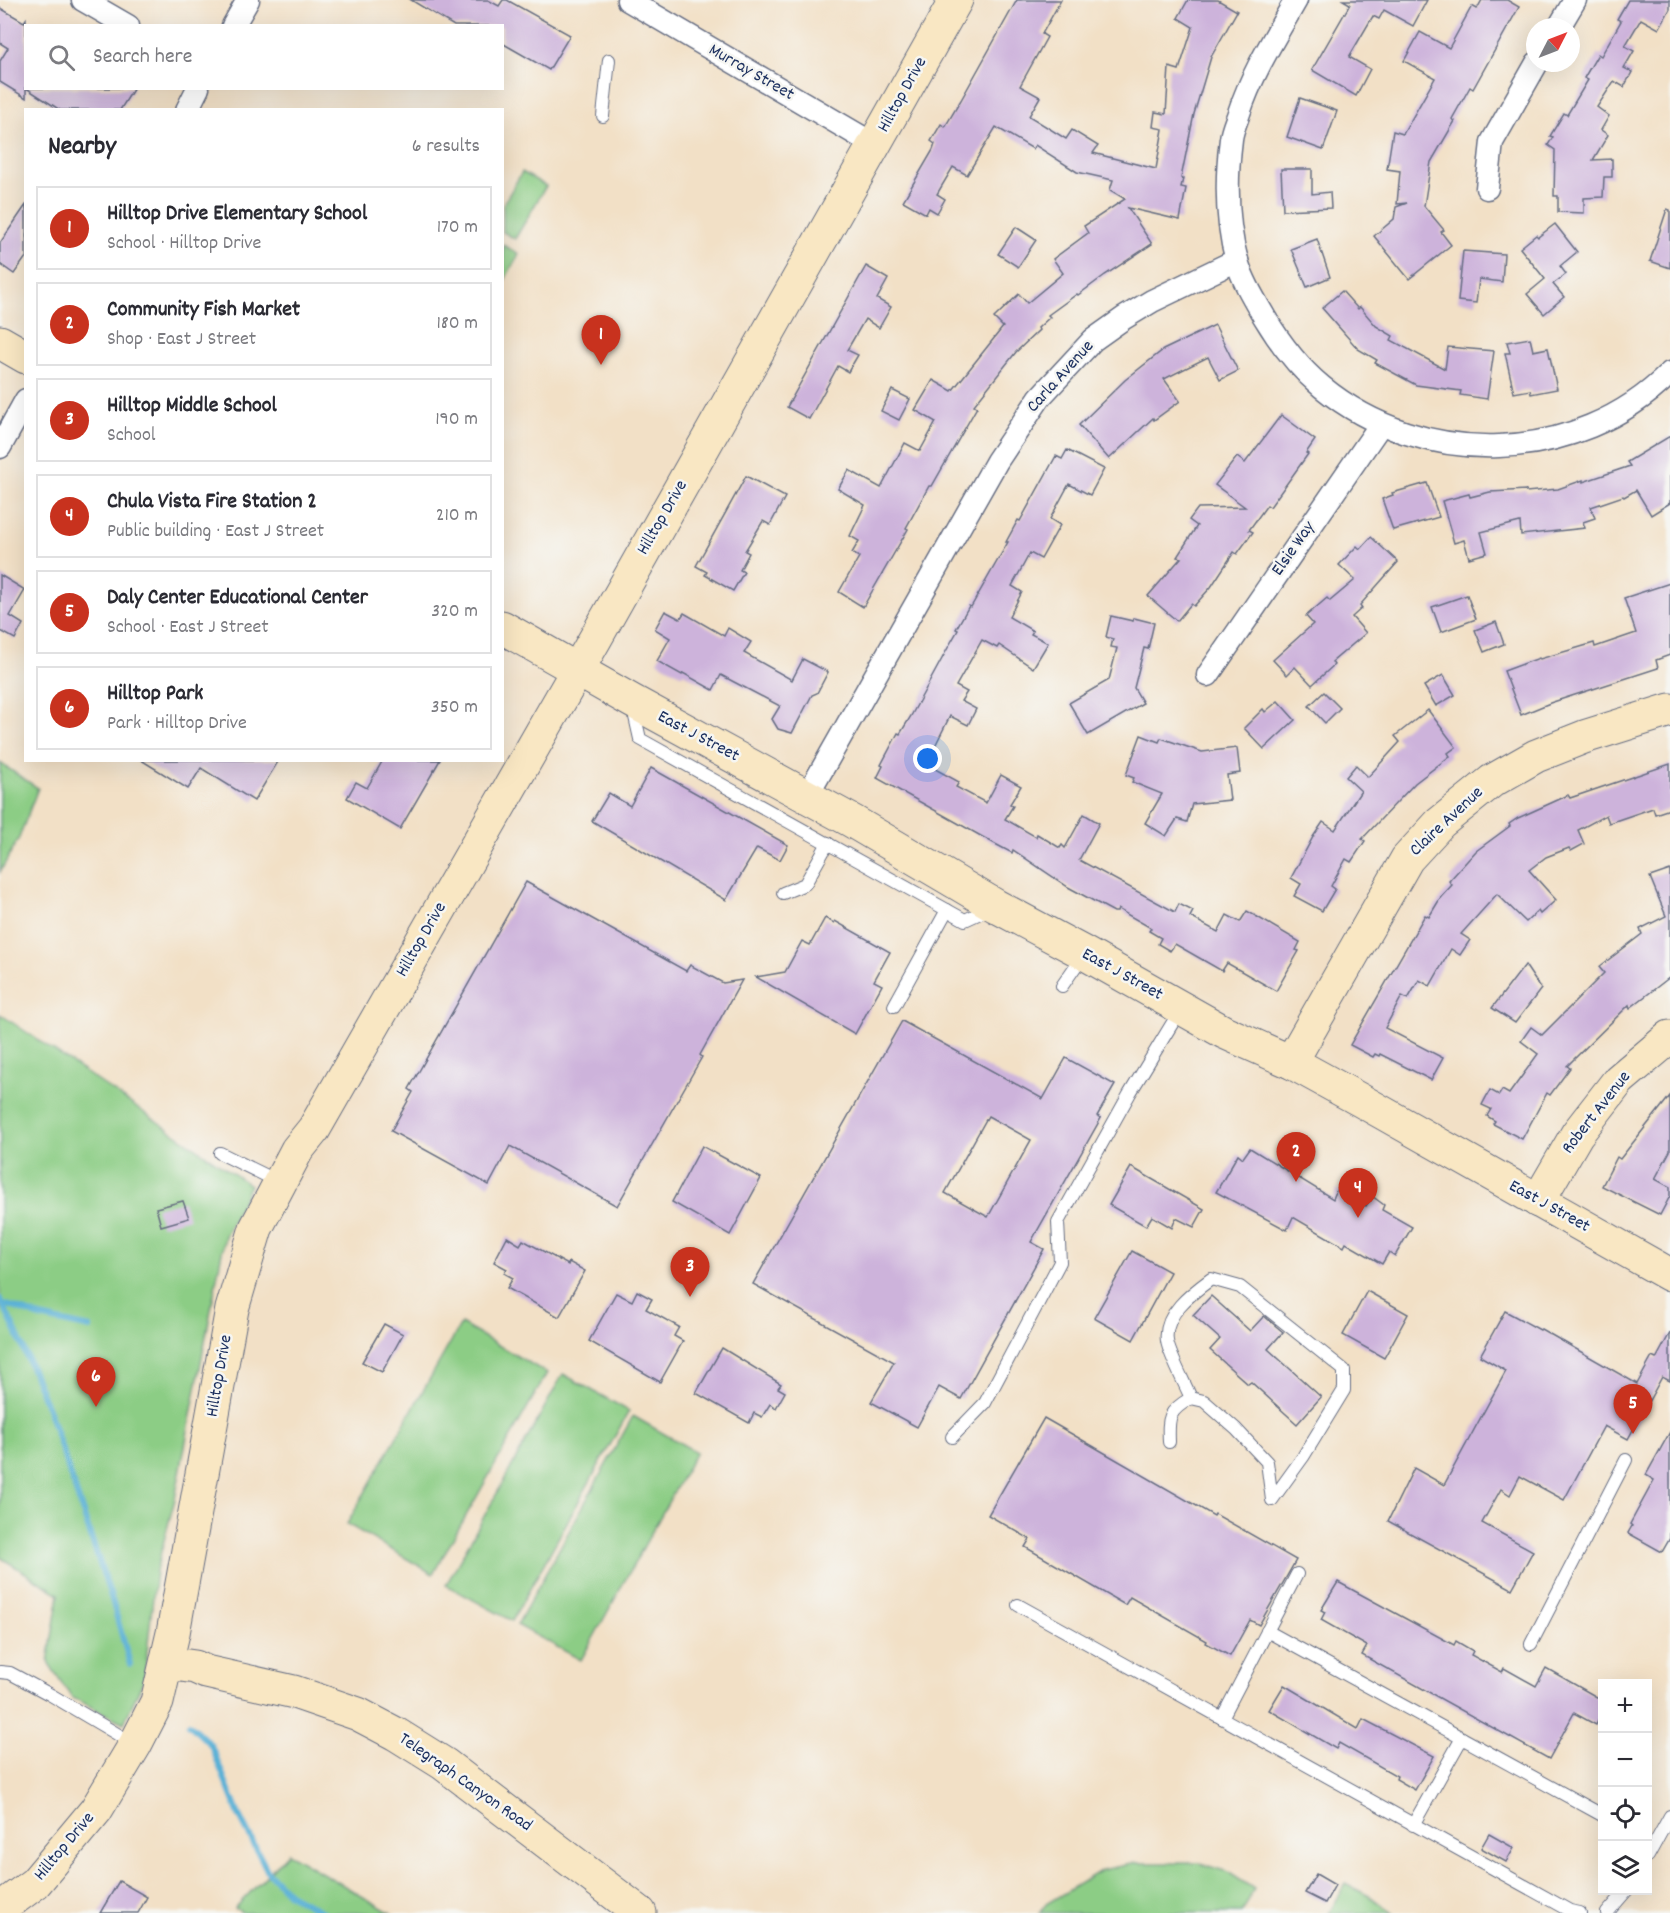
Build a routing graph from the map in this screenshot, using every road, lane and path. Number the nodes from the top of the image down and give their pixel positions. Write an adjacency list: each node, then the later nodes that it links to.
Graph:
1 (83, 0): 8 (street)
2 (248, 0): 9 (street)
3 (628, 0): 15 (street, Murray Street)
4 (956, 0): 15 (street, Hilltop Drive)
5 (1296, 0): 17 (street)
6 (1575, 0): 7 (street)
7 (1564, 18)
8 (125, 24)
9 (234, 24)
10 (609, 60): 14 (lane)
11 (1532, 72): 16 (street)
12 (197, 90): 13 (street)
13 (188, 108)
14 (603, 116)
15 (875, 145): 25 (street, Hilltop Drive)
16 (1487, 188)
17 (1237, 260): 22 (street); 29 (street, Carla Avenue)
18 (0, 342): 19 (street)
19 (24, 356)
20 (1670, 373): 22 (street)
21 (24, 404): 23 (street)
22 (1381, 424): 26 (street, Elsie Way)
23 (0, 447)
24 (504, 628): 25 (street, East J Street)
25 (577, 669): 27 (street, East J Street); 41 (street, Hilltop Drive)
26 (1208, 675)
27 (632, 701): 29 (street, East J Street); 30 (lane)
28 (1670, 710): 39 (street, Claire Avenue)
29 (807, 796): 32 (street, East J Street)
30 (828, 843): 31 (lane); 33 (lane)
31 (783, 893)
32 (996, 906): 33 (lane); 34 (street, East J Street)
33 (947, 910): 36 (lane)
34 (1084, 953): 35 (lane); 37 (street, East J Street)
35 (1062, 986)
36 (894, 1006)
37 (1182, 1008): 39 (street, East J Street); 45 (lane)
38 (1670, 1037): 42 (street, Robert Avenue)
39 (1291, 1062): 42 (street, East J Street)
40 (220, 1153): 41 (lane)
41 (280, 1182): 52 (street, Hilltop Drive)
42 (1538, 1201): 43 (street, East J Street)
43 (1670, 1275)
44 (1191, 1398): 44 (lane); 46 (lane)
45 (952, 1437)
46 (1168, 1442)
47 (1626, 1460): 51 (lane)
48 (1297, 1574): 50 (lane)
49 (1018, 1605): 54 (lane)
50 (1267, 1631): 54 (lane); 55 (lane)
51 (1531, 1644)
52 (167, 1663): 56 (street, Hilltop Drive); 63 (street, Telegraph Canyon Road)
53 (0, 1672): 56 (lane)
54 (1221, 1718): 59 (lane)
55 (1462, 1738): 57 (lane); 59 (lane)
56 (135, 1745): 62 (street, Hilltop Drive)
57 (1598, 1813)
58 (1670, 1816): 60 (lane)
59 (1413, 1825): 64 (lane)
60 (1652, 1840)
61 (1622, 1895): 65 (lane)
62 (0, 1909)
63 (640, 1913)
64 (1580, 1913)
65 (1607, 1913)

